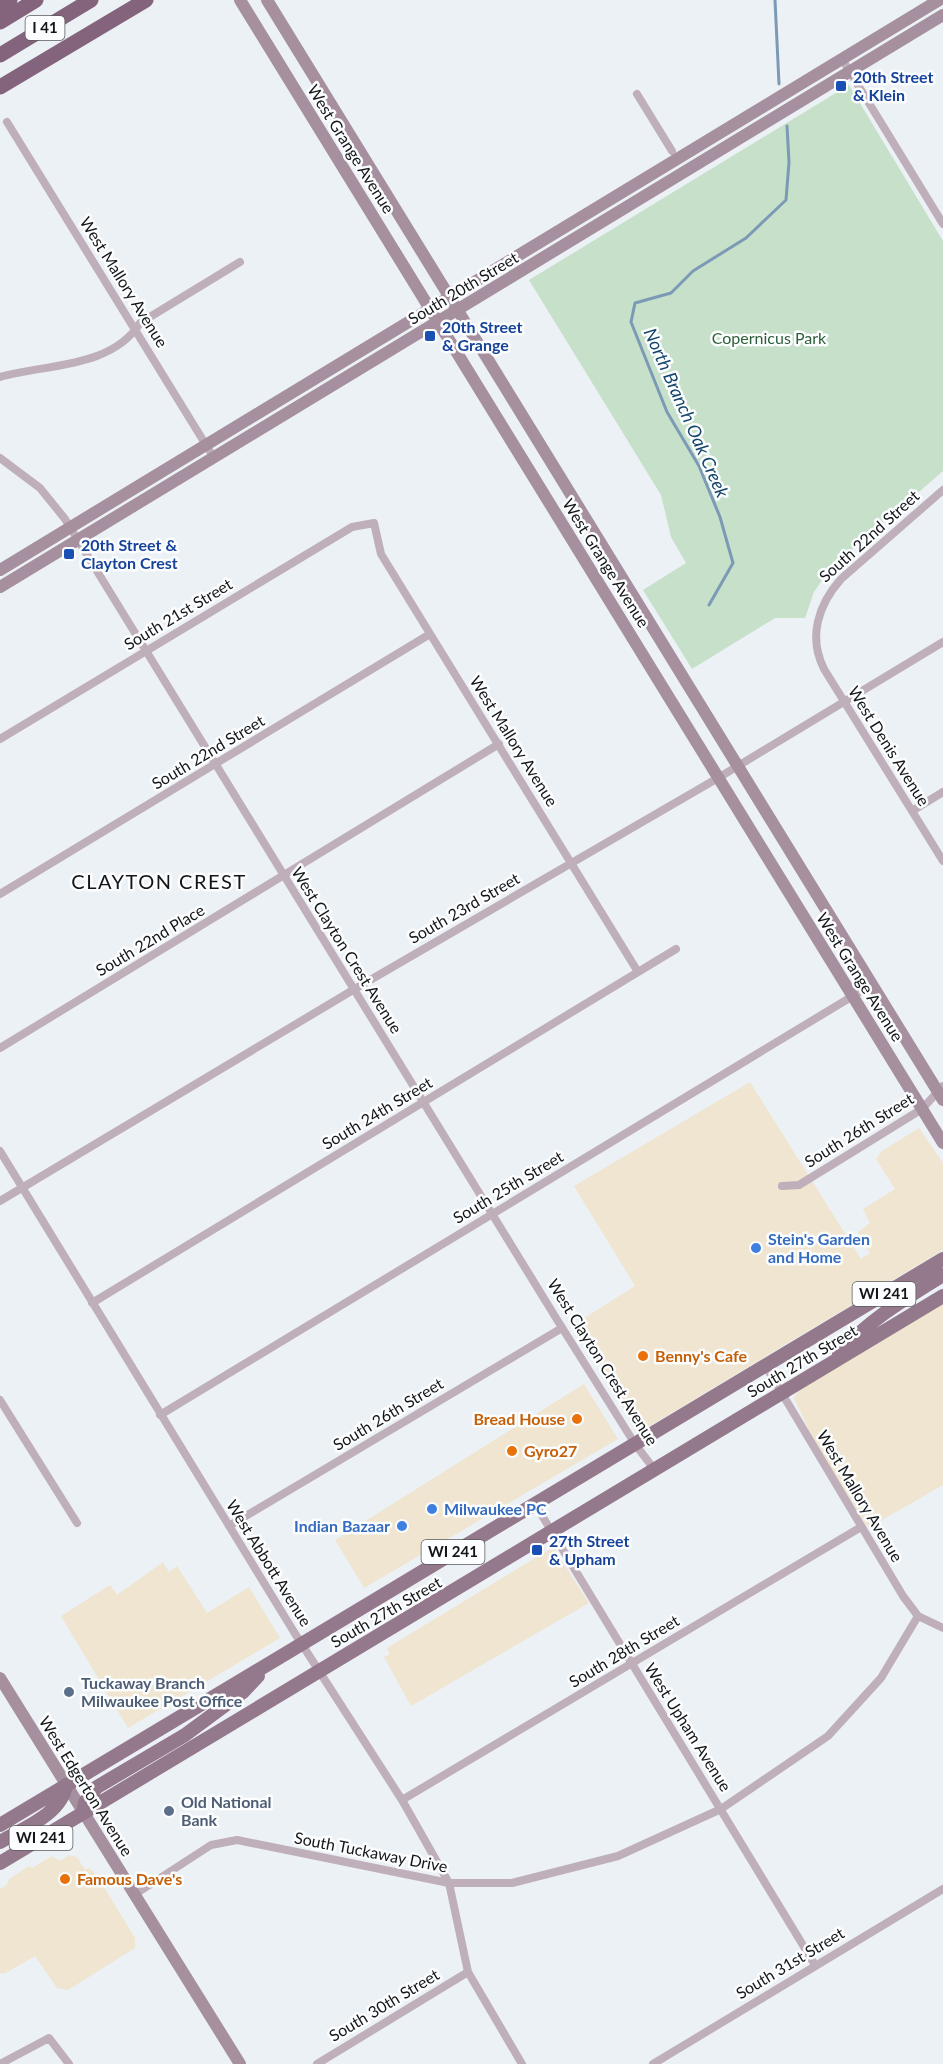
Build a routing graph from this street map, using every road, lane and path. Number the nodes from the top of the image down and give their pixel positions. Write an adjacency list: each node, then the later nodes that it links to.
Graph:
1 (10, 0): 8 (highway, I 41)
2 (36, 0): 10 (highway)
3 (91, 0): 13 (highway, I 41)
4 (146, 0): 16 (highway)
5 (240, 0): 12 (street, West Grange Avenue)
6 (267, 0): 11 (street, West Grange Avenue)
7 (939, 0): 14 (street, South 20th Street)
8 (0, 6)
9 (943, 15): 15 (street, South 20th Street)
10 (0, 22)
11 (291, 40): 12 (street); 21 (street, West Grange Avenue)
12 (272, 51): 22 (street, West Grange Avenue)
13 (0, 55)
14 (842, 59): 15 (street); 24 (street, South 20th Street)
15 (850, 72): 20 (street); 26 (street, South 20th Street)
16 (0, 87)
17 (637, 94): 19 (street)
18 (7, 122): 28 (street, West Mallory Avenue)
19 (672, 151)
20 (943, 224)
21 (416, 244): 22 (street); 24 (street, West Grange Avenue)
22 (397, 255): 25 (street, West Grange Avenue)
23 (240, 262): 28 (street)
24 (449, 298): 25 (street, South 20th Street); 26 (street, West Grange Avenue)
25 (430, 309): 27 (street, West Grange Avenue); 32 (street, South 20th Street)
26 (457, 311): 27 (street, South 20th Street); 29 (street, West Grange Avenue)
27 (438, 322): 30 (street, West Grange Avenue); 34 (street, South 20th Street)
28 (135, 330): 31 (street); 32 (street, West Mallory Avenue)
29 (487, 360): 30 (street); 38 (street, West Grange Avenue)
30 (468, 370): 40 (street, West Grange Avenue)
31 (0, 377)
32 (206, 445): 34 (street, West Mallory Avenue); 37 (street, South 20th Street)
33 (0, 458): 37 (street, West Clayton Crest Avenue)
34 (214, 458): 39 (street, South 20th Street)
35 (943, 490): 45 (street, South 22nd Street)
36 (374, 523): 43 (street, West Mallory Avenue); 46 (street, South 21st Street)
37 (70, 527): 39 (street, West Clayton Crest Avenue); 41 (street, South 20th Street)
38 (595, 536): 40 (street); 48 (street, West Grange Avenue)
39 (78, 540): 42 (street, South 20th Street); 46 (street, West Clayton Crest Avenue)
40 (577, 547): 49 (street, West Grange Avenue)
41 (0, 570)
42 (0, 587)
43 (430, 634): 51 (street, West Mallory Avenue); 52 (street, South 22nd Street)
44 (943, 642): 47 (street, South 23rd Street)
45 (814, 643): 47 (street, West Denis Avenue)
46 (145, 651): 50 (street, South 21st Street); 52 (street, West Clayton Crest Avenue)
47 (845, 702): 53 (street, South 23rd Street); 56 (street, West Denis Avenue)
48 (706, 719): 49 (street); 53 (street, West Grange Avenue)
49 (689, 729): 54 (street, West Grange Avenue)
50 (0, 739)
51 (499, 744): 60 (street, West Mallory Avenue); 61 (street, South 22nd Place)
52 (216, 764): 61 (street, West Clayton Crest Avenue); 62 (street, South 22nd Street)
53 (736, 767): 54 (street, South 23rd Street); 57 (street, West Grange Avenue)
54 (718, 778): 58 (street, West Grange Avenue); 60 (street, South 23rd Street)
55 (943, 792): 56 (street)
56 (912, 811): 59 (street, West Denis Avenue)
57 (769, 820): 58 (street); 65 (street, West Grange Avenue)
58 (751, 830): 67 (street, West Grange Avenue)
59 (943, 861)
60 (572, 863): 64 (street, West Mallory Avenue); 66 (street, South 23rd Street)
61 (284, 877): 66 (street, West Clayton Crest Avenue); 68 (street, South 22nd Place)
62 (0, 894)
63 (676, 948): 64 (street, South 24th Street)
64 (638, 972): 70 (street, South 24th Street)
65 (872, 985): 67 (street, South 25th Street); 69 (street, West Grange Avenue)
66 (353, 990): 70 (street, West Clayton Crest Avenue); 75 (street, South 23rd Street)
67 (853, 996): 71 (street, West Grange Avenue); 77 (street, South 25th Street)
68 (0, 1048)
69 (941, 1092): 71 (street, South 26th Street)
70 (424, 1102): 77 (street, West Clayton Crest Avenue); 81 (street, South 24th Street)
71 (922, 1109): 72 (street, West Grange Avenue); 74 (street, South 26th Street)
72 (943, 1143)
73 (0, 1151): 75 (street, West Abbott Avenue)
74 (782, 1186)
75 (22, 1188): 76 (street, South 23rd Street); 81 (street, West Abbott Avenue)
76 (0, 1201)
77 (493, 1214): 82 (street, West Clayton Crest Avenue); 87 (street, South 25th Street)
78 (943, 1258): 84 (main road, South 27th Street / WI 241)
79 (943, 1275): 83 (main road)
80 (943, 1296): 83 (main road, South 27th Street / WI 241)
81 (92, 1303): 87 (street, West Abbott Avenue)
82 (562, 1328): 88 (street, West Clayton Crest Avenue); 92 (street, South 26th Street)
83 (832, 1363): 85 (main road, South 27th Street / WI 241)
84 (765, 1365): 85 (street, West Mallory Avenue); 88 (main road, South 27th Street / WI 241)
85 (782, 1393): 89 (main road, South 27th Street / WI 241); 93 (street, West Mallory Avenue)
86 (0, 1400): 91 (street)
87 (160, 1415): 92 (street, West Abbott Avenue)
88 (635, 1444): 89 (street, West Clayton Crest Avenue); 90 (main road, South 27th Street / WI 241)
89 (654, 1469): 94 (main road, South 27th Street / WI 241)
90 (535, 1504): 94 (street, West Upham Avenue); 97 (main road, South 27th Street / WI 241)
91 (77, 1523)
92 (229, 1526): 97 (street, West Abbott Avenue)
93 (861, 1527): 95 (street, West Mallory Avenue); 98 (street, South 28th Street)
94 (552, 1532): 98 (street, West Upham Avenue); 100 (main road, South 27th Street / WI 241)
95 (918, 1616): 96 (street); 104 (street, South Tuckaway Drive)
96 (943, 1628)
97 (302, 1644): 99 (main road, South 27th Street / WI 241); 100 (street, West Abbott Avenue)
98 (632, 1664): 103 (street, South 28th Street); 104 (street, West Upham Avenue)
99 (267, 1665): 102 (main road, South 27th Street / WI 241); 105 (main road)
100 (320, 1670): 103 (street, West Abbott Avenue); 105 (main road, South 27th Street / WI 241)
101 (0, 1678): 102 (street, West Edgerton Avenue)
102 (66, 1785): 105 (street, West Edgerton Avenue); 106 (main road, South 27th Street / WI 241); 107 (main road)
103 (402, 1800): 109 (street, West Abbott Avenue)
104 (721, 1809): 109 (street, South Tuckaway Drive); 112 (street, West Upham Avenue)
105 (83, 1813): 108 (main road, South 27th Street / WI 241); 111 (street, West Edgerton Avenue)
106 (0, 1825)
107 (0, 1842)
108 (0, 1863)
109 (449, 1883): 111 (street, South Tuckaway Drive); 113 (street, West Abbott Avenue)
110 (943, 1889): 112 (street, South 31st Street)
111 (134, 1895): 116 (street, West Edgerton Avenue)
112 (815, 1965): 119 (street, South 31st Street)
113 (468, 1972): 117 (street, South 30th Street); 118 (street, West Abbott Avenue)
114 (0, 2064): 115 (street)
115 (69, 2064)
116 (240, 2064)
117 (317, 2064)
118 (522, 2064)
119 (652, 2064)

